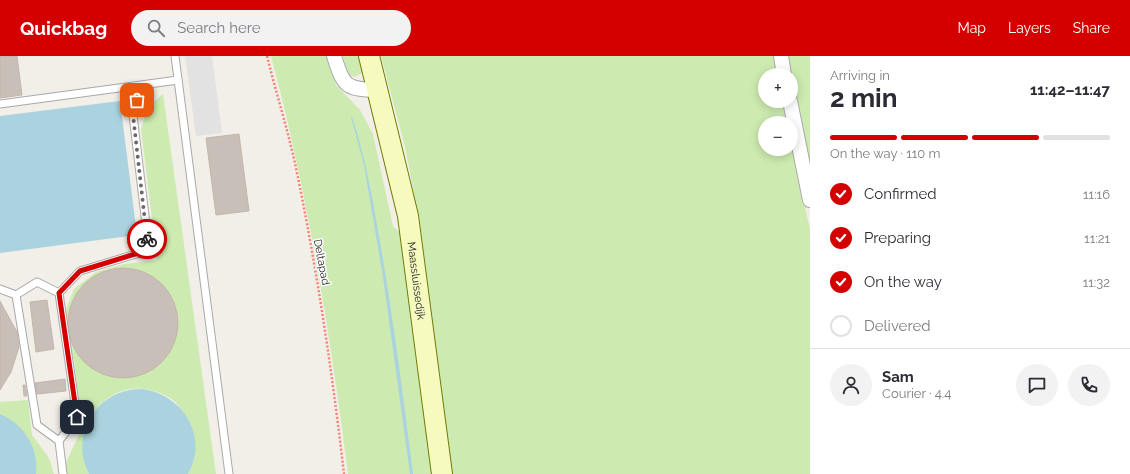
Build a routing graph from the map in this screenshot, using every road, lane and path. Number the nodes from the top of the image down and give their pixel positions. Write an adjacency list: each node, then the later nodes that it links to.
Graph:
1 (175, 56): 7 (lane)
2 (267, 56): 19 (path, Deltapad)
3 (334, 56): 9 (street)
4 (369, 56): 9 (street, Maassluissedijk)
5 (781, 56): 6 (street)
6 (783, 68)
7 (178, 80): 8 (lane); 18 (lane)
8 (142, 86): 10 (lane); 14 (lane)
9 (378, 90): 20 (street, Maassluissedijk)
10 (0, 104)
11 (791, 108): 12 (street)
12 (810, 200)
13 (0, 289): 15 (lane)
14 (59, 293): 15 (lane); 16 (lane)
15 (16, 295): 16 (lane)
16 (59, 441): 17 (lane)
17 (63, 474)
18 (229, 474)
19 (344, 474)
20 (442, 474)

